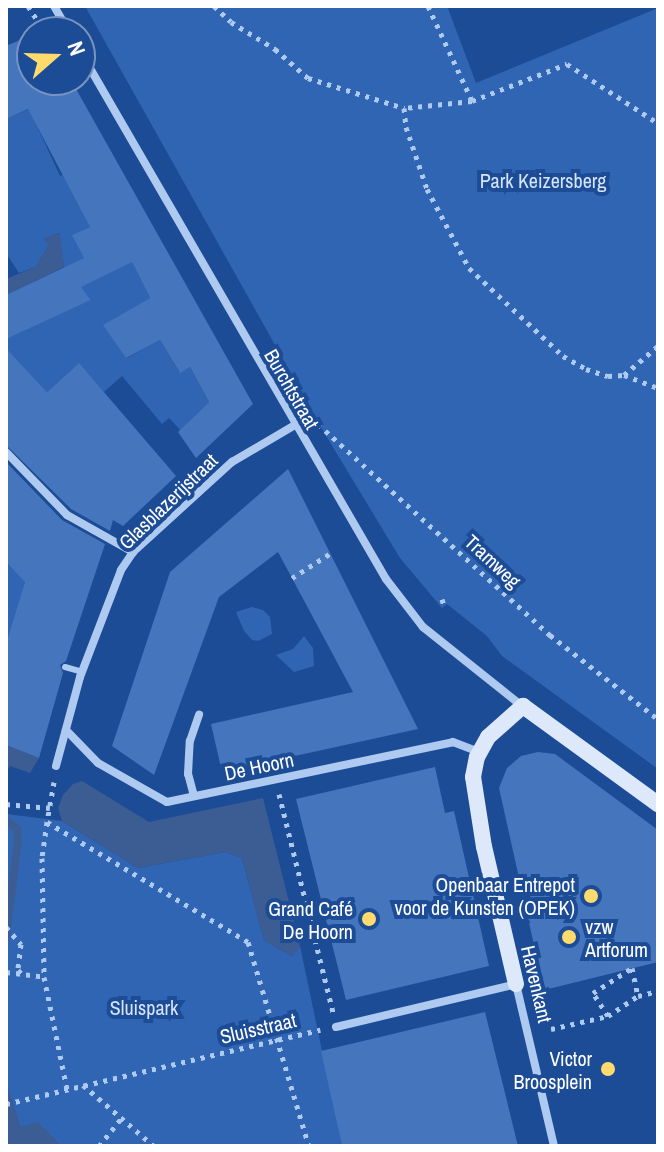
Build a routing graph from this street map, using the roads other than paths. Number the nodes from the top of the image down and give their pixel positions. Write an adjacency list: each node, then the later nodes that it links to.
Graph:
1 (96, 79): 2 (street, Burchtstraat)
2 (295, 425): 4 (street, Glasblazerijstraat); 7 (street, Burchtstraat)
3 (6, 452): 4 (street)
4 (133, 552): 6 (street, Glasblazerijstraat)
5 (65, 667): 6 (lane)
6 (82, 672): 9 (street, Glasblazerijstraat)
7 (523, 706): 10 (street); 13 (street)
8 (199, 715): 12 (street)
9 (66, 730): 11 (street, Glasblazerijstraat); 12 (street, De Hoorn)
10 (479, 752): 12 (street, De Hoorn); 14 (street, Havenkant)
11 (56, 766)
12 (194, 796)
13 (658, 804)
14 (516, 984): 15 (street); 16 (street, Havenkant)
15 (336, 1027)
16 (554, 1146)

